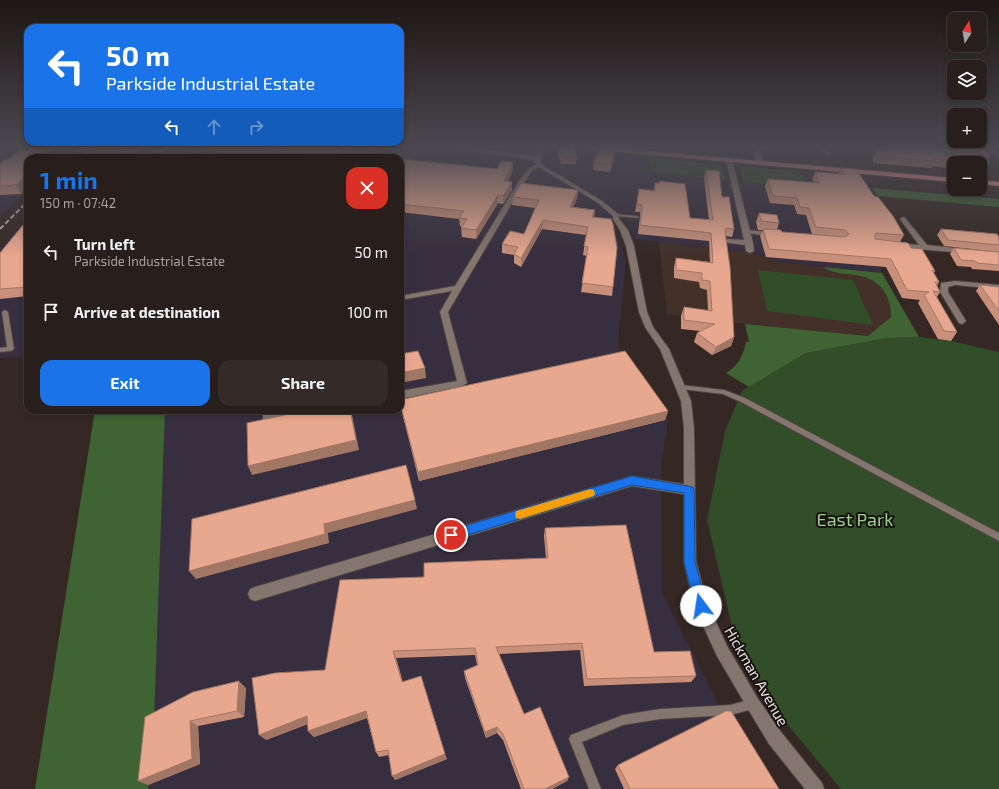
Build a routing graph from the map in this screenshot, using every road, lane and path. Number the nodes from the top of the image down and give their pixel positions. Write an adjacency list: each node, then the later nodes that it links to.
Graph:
1 (520, 184): 14 (street)
2 (572, 184): 4 (street, Hickman Avenue)
3 (735, 184): 7 (street)
4 (616, 215): 5 (lane); 19 (street, Hickman Avenue)
5 (637, 217)
6 (903, 219): 11 (street)
7 (746, 232): 8 (lane); 9 (street)
8 (774, 235)
9 (728, 241)
10 (889, 245): 11 (street)
11 (925, 248): 12 (street)
12 (975, 253)
13 (999, 287): 17 (street)
14 (458, 288): 15 (street); 20 (street)
15 (404, 297)
16 (5, 312): 18 (lane)
17 (962, 321)
18 (0, 350)
19 (681, 388): 23 (street, Hickman Avenue); 24 (lane)
20 (404, 394)
21 (268, 414): 22 (street)
22 (290, 416)
23 (689, 490): 25 (street); 26 (street, Hickman Avenue)
24 (999, 537)
25 (255, 594)
26 (753, 704): 27 (lane); 28 (street, Hickman Avenue)
27 (595, 789)
28 (816, 789)

